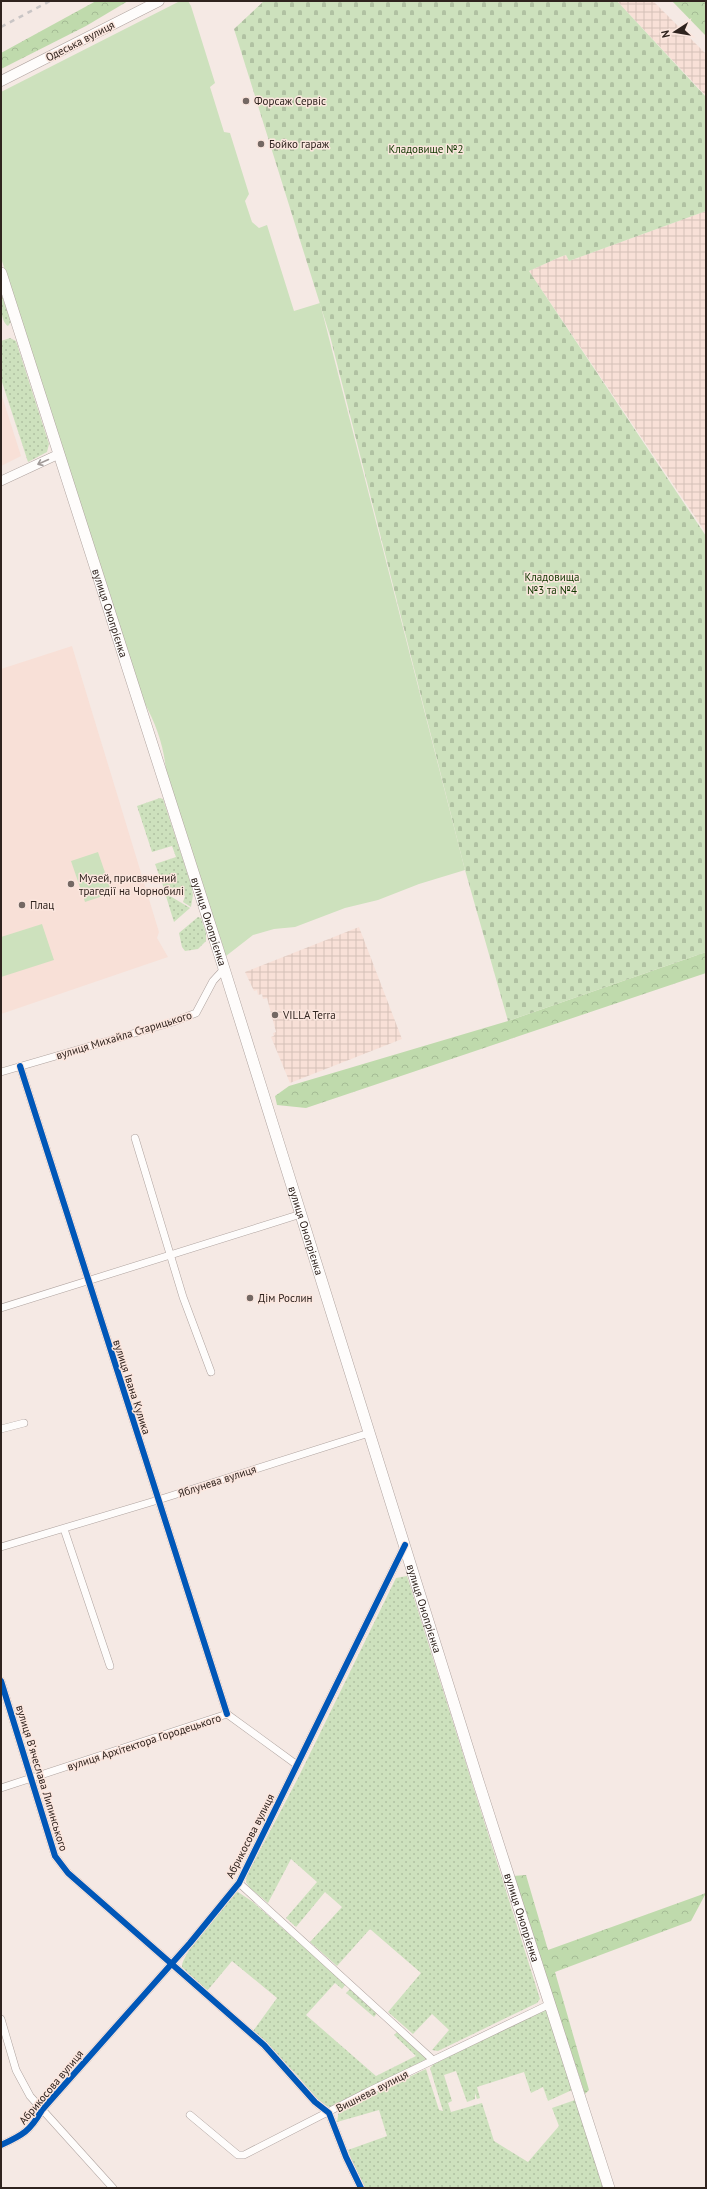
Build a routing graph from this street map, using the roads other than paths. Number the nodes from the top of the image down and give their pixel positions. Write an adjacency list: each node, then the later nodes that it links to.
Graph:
1 (159, 1): 2 (main road, Одеська вулиця)
2 (1, 81)
3 (1, 273): 4 (main road, вулиця Онопрієнка)
4 (59, 454): 5 (street, one-way to 5); 6 (main road, вулиця Онопрієнка)
5 (1, 481)
6 (224, 969): 7 (street, вулиця Михайла Старицького); 10 (main road, вулиця Онопрієнка)
7 (20, 1066): 8 (street, вулиця Михайла Старицького); 12 (street, вулиця Івана Кулика)
8 (1, 1072)
9 (135, 1138): 11 (street)
10 (301, 1214): 11 (street); 17 (main road, вулиця Онопрієнка)
11 (170, 1255): 12 (street); 14 (street)
12 (88, 1280): 13 (street); 18 (street, вулиця Івана Кулика)
13 (1, 1308)
14 (211, 1372)
15 (24, 1423): 16 (street)
16 (1, 1429)
17 (369, 1433): 18 (street, Яблунева вулиця); 20 (main road, вулиця Онопрієнка)
18 (158, 1500): 19 (street, Яблунева вулиця); 24 (street, вулиця Івана Кулика)
19 (64, 1529): 21 (street, Яблунева вулиця); 22 (street)
20 (405, 1545): 25 (street, Абрикосова вулиця); 30 (main road, вулиця Онопрієнка)
21 (1, 1547)
22 (110, 1666)
23 (1, 1681): 26 (street, вулиця Вʼячеслава Липинського)
24 (227, 1714): 25 (street, вулиця Архітектора Городецького); 26 (street, вулиця Архітектора Городецького)
25 (297, 1765): 28 (street, Абрикосова вулиця)
26 (32, 1778): 27 (street, вулиця Архітектора Городецького); 29 (street, вулиця Вʼячеслава Липинського)
27 (1, 1788)
28 (239, 1883): 29 (street, Абрикосова вулиця); 32 (street)
29 (170, 1965): 33 (street, Абрикосова вулиця); 34 (street, вулиця Вʼячеслава Липинського)
30 (550, 2004): 32 (street, Вишнева вулиця); 39 (main road, вулиця Онопрієнка)
31 (1, 2019): 33 (street)
32 (432, 2060): 34 (street, Вишнева вулиця)
33 (42, 2110): 36 (street, Абрикосова вулиця); 37 (street)
34 (329, 2113): 35 (street, Вишнева вулиця); 38 (street, вулиця Вʼячеслава Липинського)
35 (190, 2115)
36 (1, 2145)
37 (113, 2188)
38 (361, 2188)
39 (609, 2188)

